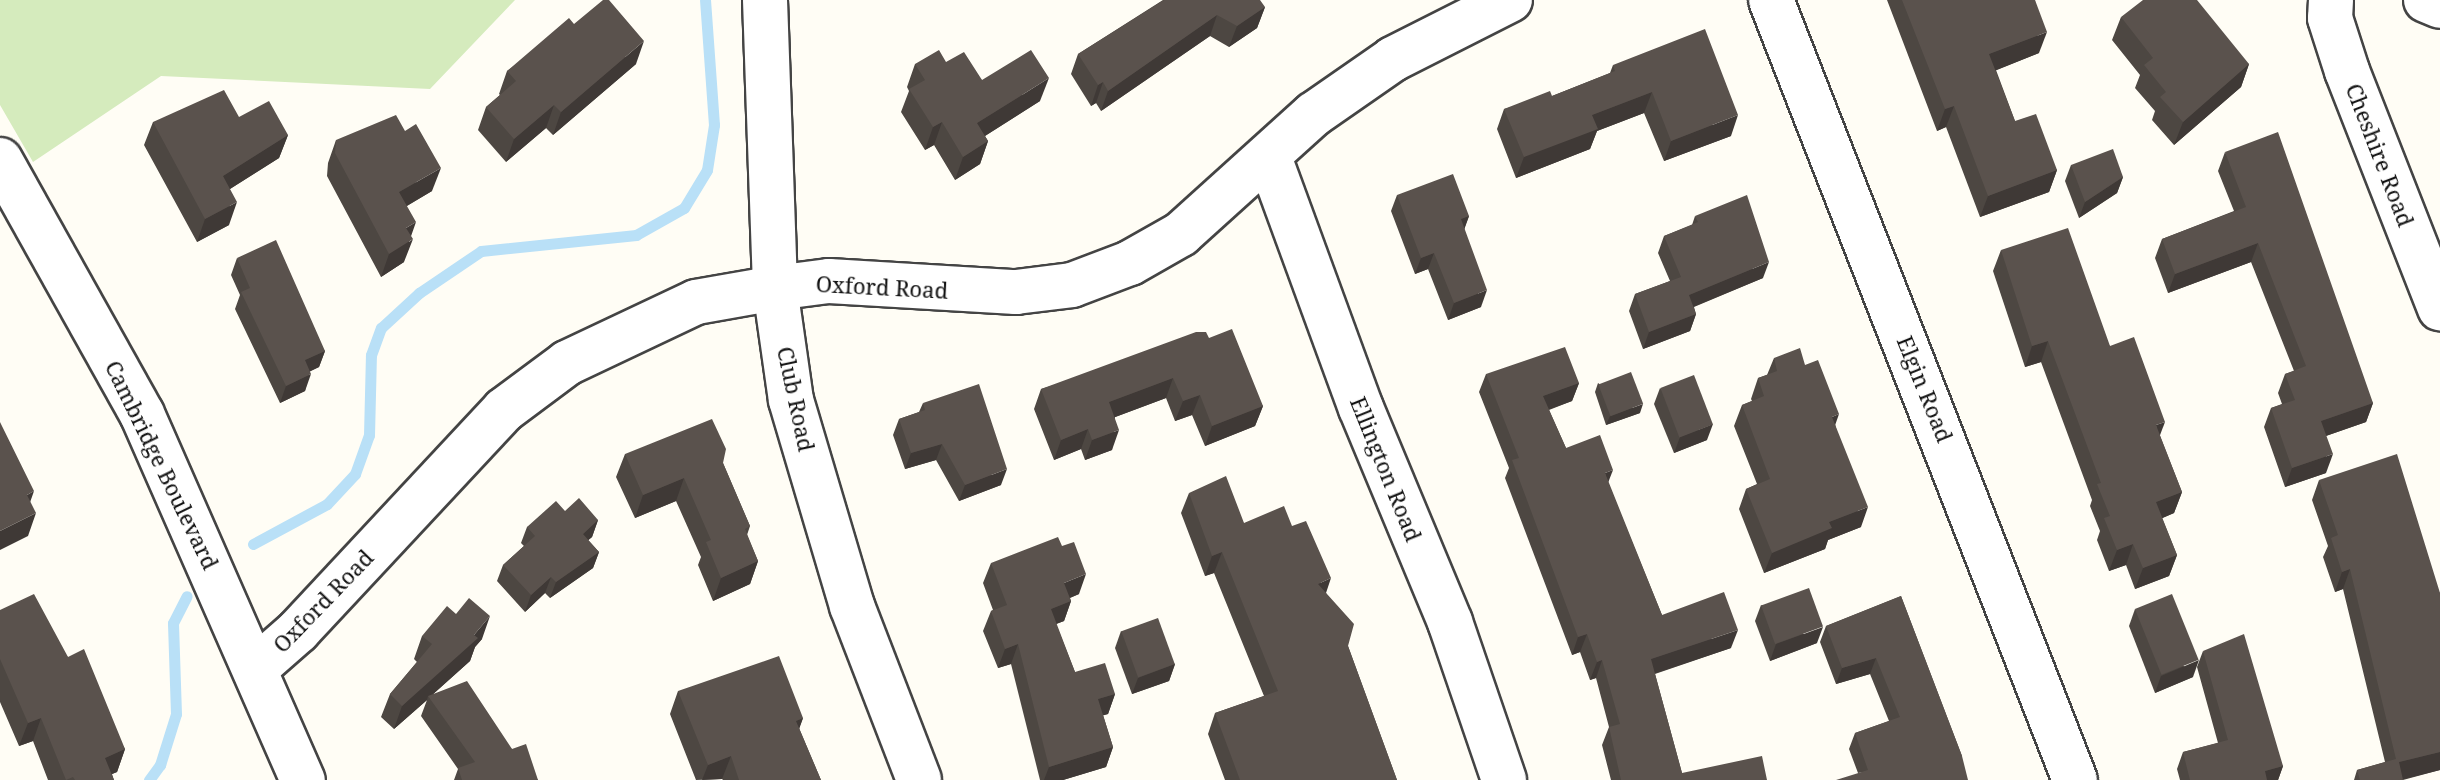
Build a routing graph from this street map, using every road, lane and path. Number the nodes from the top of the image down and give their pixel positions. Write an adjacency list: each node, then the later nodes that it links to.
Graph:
1 (765, 0): 9 (street, Club Road)
2 (1510, 0): 7 (street, Oxford Road)
3 (1771, 0): 15 (street, Elgin Road)
4 (2331, 0): 10 (street, Cheshire Road)
5 (2426, 0): 6 (street)
6 (2440, 6)
7 (1269, 157): 9 (street, Oxford Road); 14 (street, Ellington Road)
8 (0, 160): 11 (street, Cambridge Boulevard)
9 (775, 288): 11 (street, Oxford Road); 13 (street, Club Road)
10 (2440, 308)
11 (257, 667): 12 (street, Cambridge Boulevard)
12 (303, 780)
13 (919, 780)
14 (1504, 780)
15 (2075, 780)

